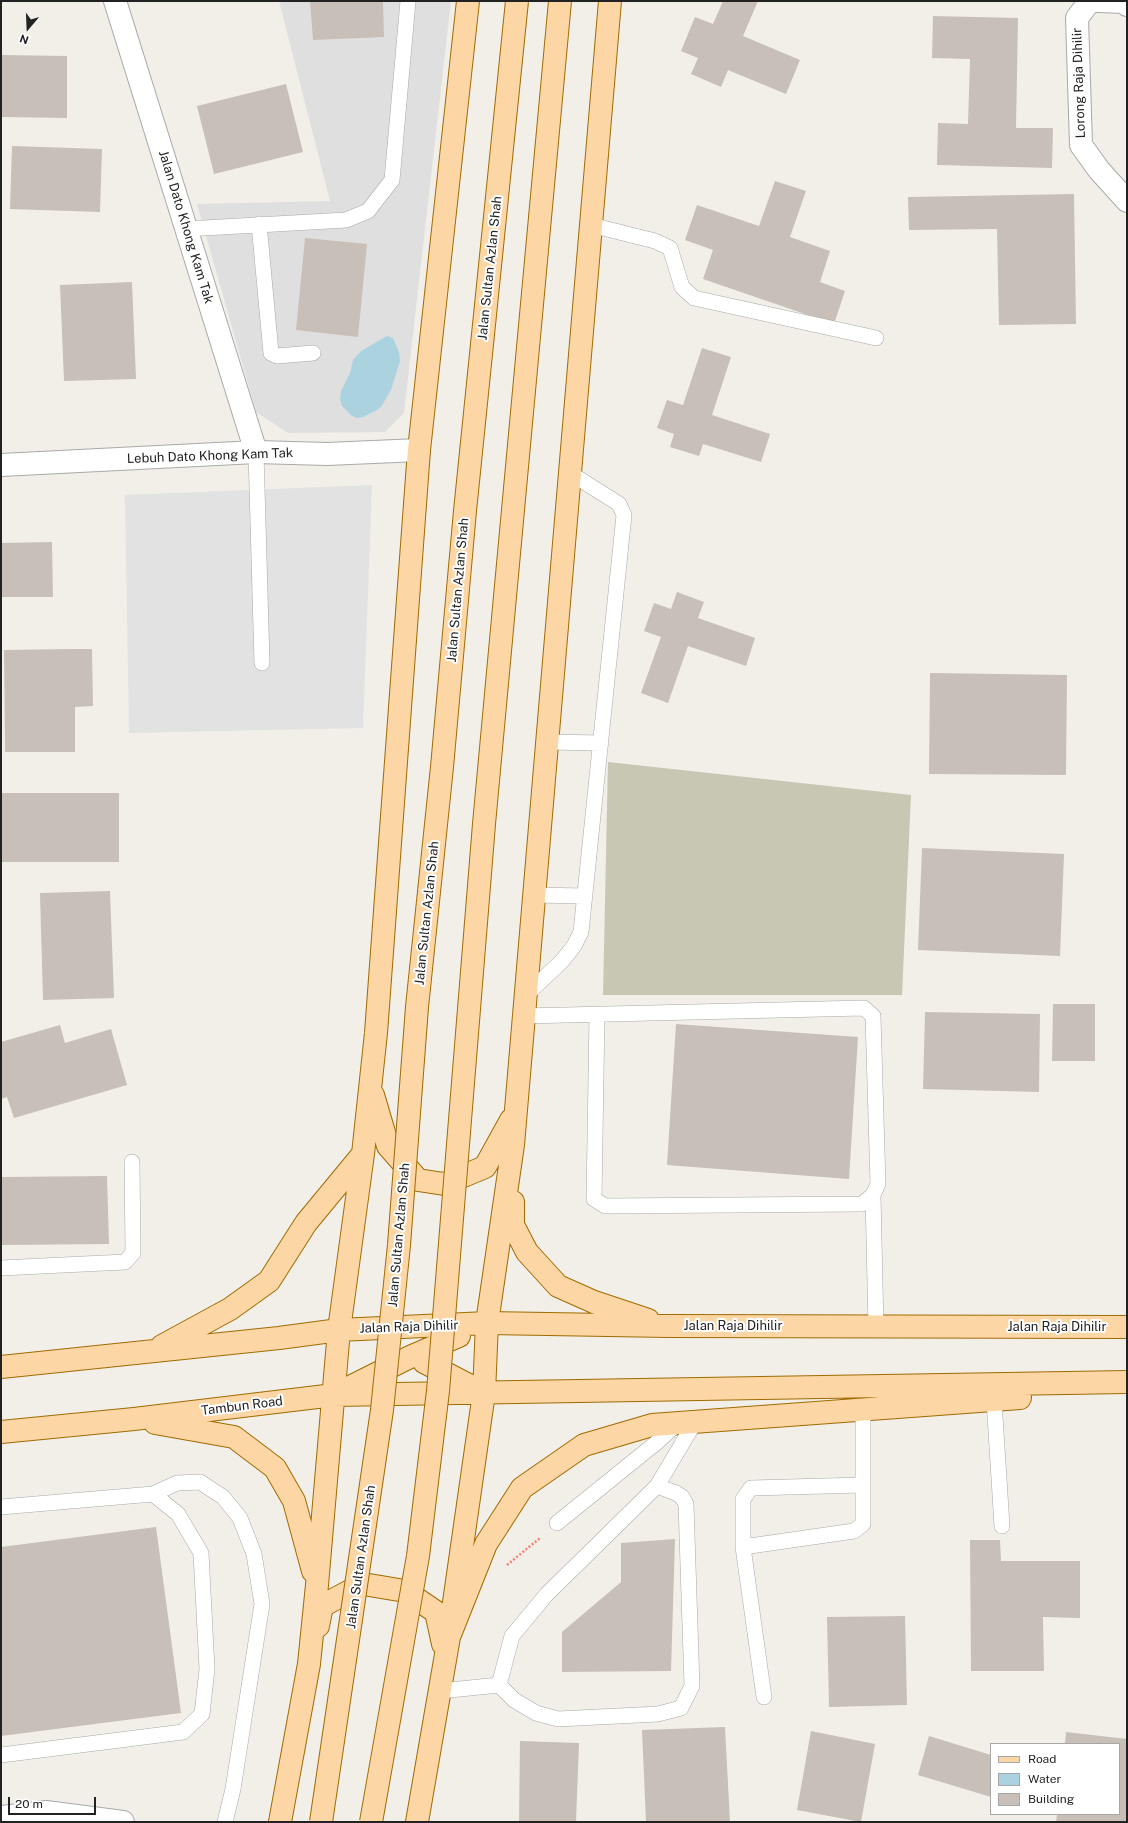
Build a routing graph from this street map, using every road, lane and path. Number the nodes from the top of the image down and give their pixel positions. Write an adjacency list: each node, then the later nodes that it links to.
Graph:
1 (115, 1): 13 (street, Jalan Dato Khong Kam Tak)
2 (408, 1): 11 (lane)
3 (468, 1): 16 (main road)
4 (517, 1): 72 (main road, Jalan Sultan Azlan Shah, bridge)
5 (560, 1): 73 (main road, bridge)
6 (610, 1): 12 (main road)
7 (1090, 1): 10 (street, Lorong Raja Dihilir)
8 (1098, 1): 9 (street)
9 (1127, 4)
10 (1127, 201)
11 (258, 224): 13 (lane); 15 (lane)
12 (591, 225): 14 (lane); 19 (main road)
13 (186, 229): 17 (street, Jalan Dato Khong Kam Tak)
14 (876, 338)
15 (313, 353)
16 (419, 450): 17 (street, Lebuh Dato Khong Kam Tak); 27 (main road)
17 (256, 452): 18 (street, Lebuh Dato Khong Kam Tak); 20 (lane)
18 (1, 465)
19 (570, 473): 21 (main road); 22 (lane)
20 (262, 663)
21 (547, 742): 22 (lane); 23 (main road)
22 (601, 743): 24 (lane)
23 (533, 895): 24 (lane); 25 (main road)
24 (585, 896): 25 (lane)
25 (524, 1006): 26 (lane); 28 (main road)
26 (597, 1014): 32 (lane); 32 (lane)
27 (370, 1085): 28 (main road); 30 (main road)
28 (515, 1112): 29 (main road)
29 (513, 1145): 34 (main road); 35 (main road)
30 (363, 1154): 38 (main road); 39 (main road)
31 (132, 1162): 33 (lane)
32 (873, 1195): 36 (lane)
33 (1, 1268)
34 (487, 1323): 35 (main road, Jalan Raja Dihilir); 38 (main road, Jalan Raja Dihilir); 40 (main road); 44 (main road)
35 (669, 1326): 36 (main road, Jalan Raja Dihilir)
36 (876, 1327): 37 (main road, Jalan Raja Dihilir)
37 (1127, 1327)
38 (339, 1330): 39 (main road); 40 (main road); 45 (main road)
39 (154, 1351): 41 (main road)
40 (412, 1356): 44 (main road); 45 (main road)
41 (1, 1367)
42 (1127, 1382): 44 (main road)
43 (1127, 1390): 46 (main road)
44 (484, 1393): 45 (main road, Tambun Road); 60 (main road)
45 (334, 1395): 48 (main road, Tambun Road); 59 (main road)
46 (994, 1400): 47 (main road); 56 (lane)
47 (863, 1409): 49 (main road); 51 (lane)
48 (134, 1419): 50 (main road, Tambun Road); 59 (main road)
49 (686, 1423): 52 (lane); 55 (lane); 60 (main road)
50 (1, 1432)
51 (863, 1485): 57 (lane); 57 (lane)
52 (657, 1486): 63 (lane); 63 (lane)
53 (153, 1494): 54 (lane); 66 (lane); 70 (lane)
54 (1, 1507)
55 (557, 1523): 58 (path)
56 (1002, 1526)
57 (743, 1547): 65 (lane)
58 (505, 1567)
59 (317, 1586): 62 (main road)
60 (449, 1637): 61 (main road)
61 (445, 1659): 62 (main road); 64 (main road)
62 (309, 1664): 71 (main road)
63 (499, 1685): 64 (lane)
64 (440, 1691): 74 (main road)
65 (764, 1696)
66 (1, 1755)
67 (1, 1817): 68 (street)
68 (45, 1817): 69 (street)
69 (124, 1822)
70 (225, 1822)
71 (280, 1822)
72 (321, 1822)
73 (371, 1822)
74 (417, 1822)

